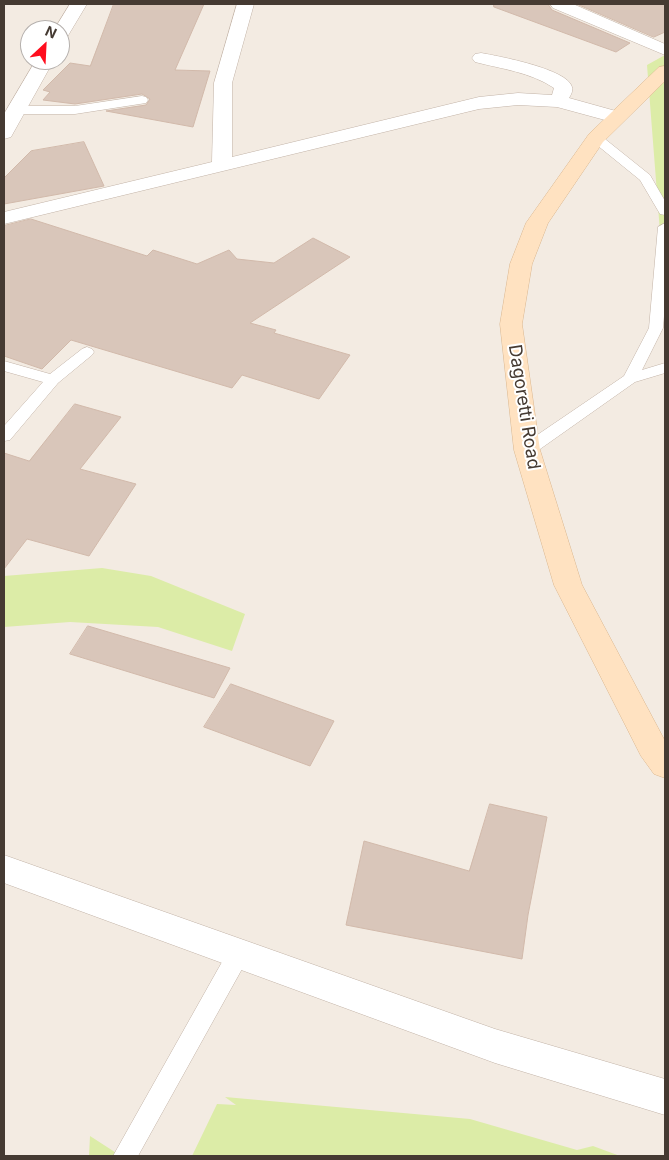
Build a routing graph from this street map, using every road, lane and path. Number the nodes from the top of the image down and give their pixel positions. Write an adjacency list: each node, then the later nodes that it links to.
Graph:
1 (78, 4): 4 (street)
2 (244, 4): 15 (street)
3 (559, 4): 5 (street)
4 (69, 20)
5 (665, 50)
6 (481, 58): 10 (street)
7 (39, 70): 11 (street)
8 (665, 71): 12 (main road, Dagoretti Road)
9 (142, 100): 11 (lane)
10 (558, 101): 12 (street); 15 (street)
11 (15, 110): 13 (street)
12 (616, 117): 14 (main road, Dagoretti Road)
13 (4, 133)
14 (596, 138): 16 (lane); 25 (main road, Dagoretti Road)
15 (222, 166): 17 (street)
16 (665, 211)
17 (4, 218)
18 (665, 227): 22 (lane)
19 (87, 352): 23 (lane)
20 (4, 366): 23 (lane)
21 (665, 368): 22 (lane)
22 (630, 379): 25 (lane)
23 (53, 380): 24 (lane)
24 (4, 436)
25 (527, 450): 26 (main road, Dagoretti Road)
26 (665, 765)
27 (4, 868): 28 (street)
28 (238, 953): 29 (street); 30 (lane)
29 (665, 1096)
30 (125, 1156)

